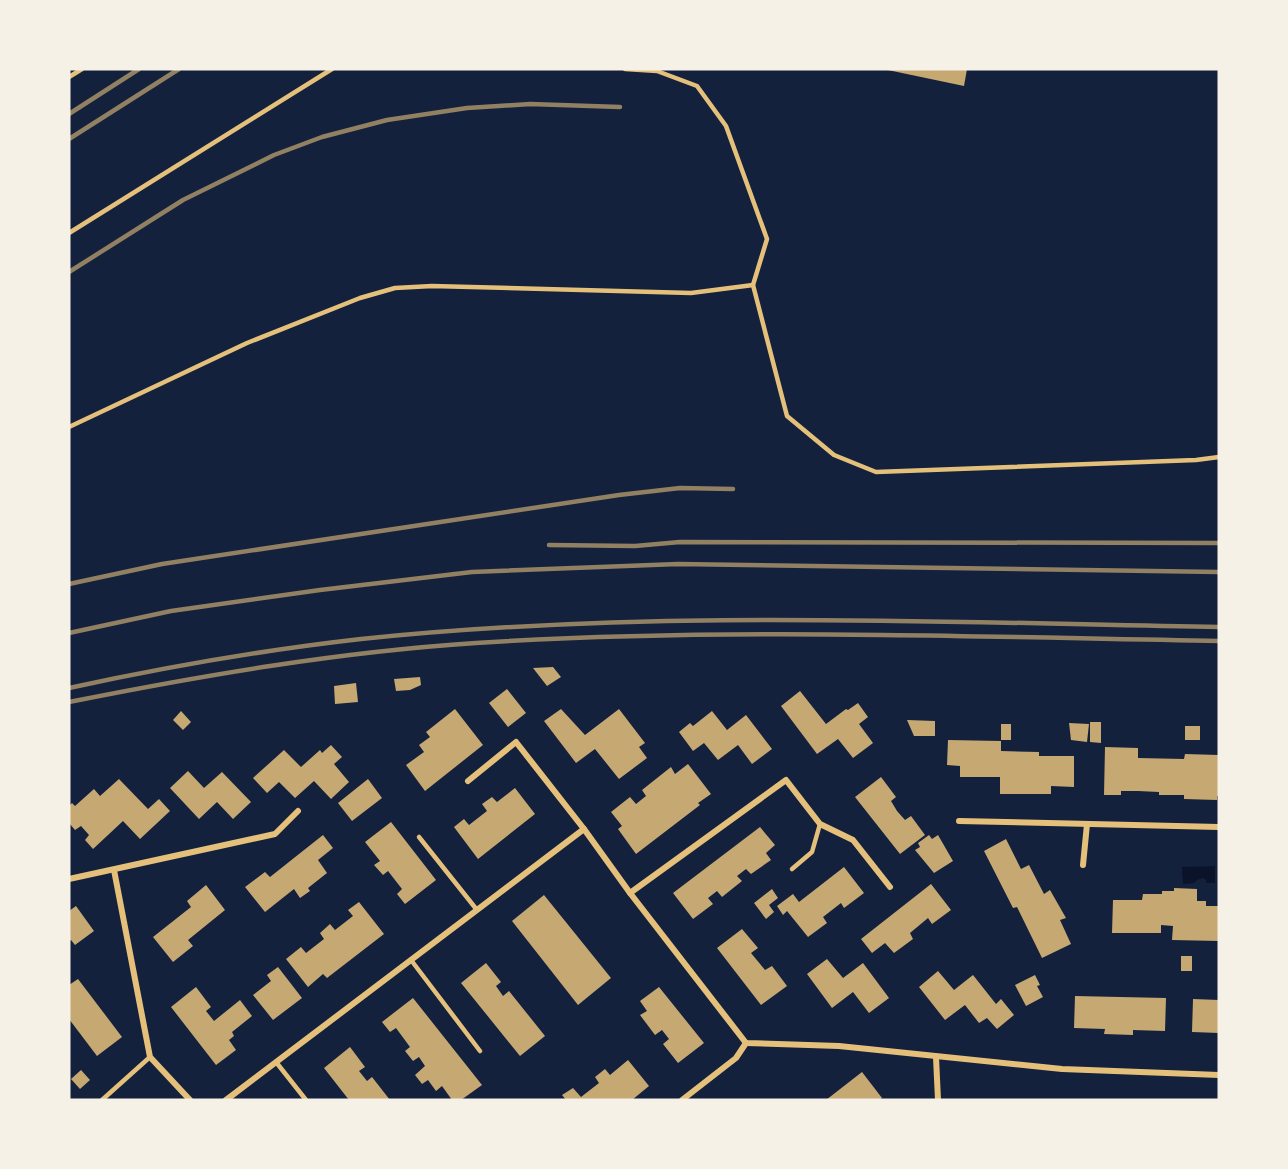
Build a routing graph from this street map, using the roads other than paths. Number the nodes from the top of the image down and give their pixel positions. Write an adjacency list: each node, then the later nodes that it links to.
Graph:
1 (82, 69): 4 (lane)
2 (332, 69): 5 (lane)
3 (625, 69): 6 (lane)
4 (69, 77)
5 (69, 233)
6 (753, 285): 7 (lane); 8 (lane)
7 (69, 427)
8 (1219, 457)
9 (468, 781): 15 (street)
10 (298, 811): 19 (street)
11 (959, 821): 13 (street)
12 (820, 824): 18 (lane); 21 (street); 22 (street)
13 (1087, 824): 14 (street); 17 (street)
14 (1219, 827)
15 (584, 829): 22 (street); 23 (street)
16 (419, 837): 23 (lane)
17 (1083, 865)
18 (792, 869)
19 (114, 870): 20 (street); 27 (street)
20 (69, 879)
21 (890, 886)
22 (630, 893): 25 (street)
23 (477, 910): 24 (street)
24 (411, 960): 26 (lane); 29 (street)
25 (746, 1043): 28 (street); 35 (street)
26 (480, 1051)
27 (150, 1057): 31 (lane); 32 (street)
28 (936, 1057): 30 (street); 36 (street)
29 (276, 1062): 33 (street); 34 (lane)
30 (1219, 1076)
31 (102, 1100)
32 (190, 1100)
33 (226, 1100)
34 (306, 1100)
35 (682, 1100)
36 (938, 1100)

